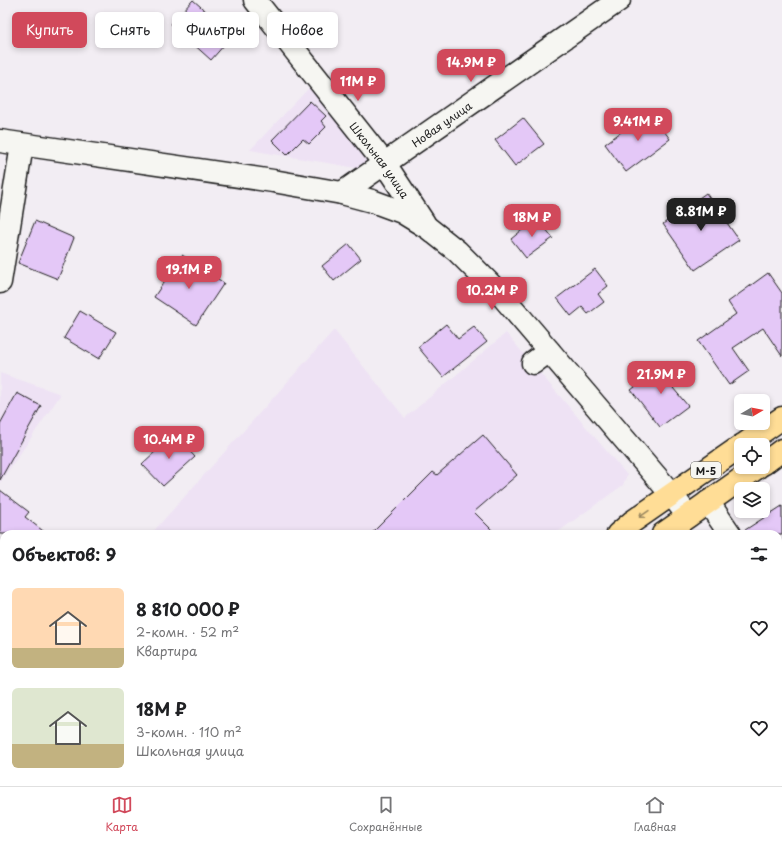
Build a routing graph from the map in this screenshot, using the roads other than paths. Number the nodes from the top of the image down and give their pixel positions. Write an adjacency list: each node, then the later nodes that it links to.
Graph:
1 (255, 0): 5 (street, Школьная улица)
2 (619, 0): 5 (street, Новая улица)
3 (0, 141): 4 (street)
4 (22, 145): 6 (street); 8 (street)
5 (385, 164): 6 (street, Новая улица); 7 (street, Школьная улица)
6 (342, 193): 7 (street)
7 (428, 228): 15 (street)
8 (0, 282)
9 (782, 418): 10 (main road, М-5)
10 (753, 438)
11 (782, 450): 13 (main road)
12 (734, 452): 15 (main road, М-5)
13 (770, 459)
14 (748, 474): 16 (main road, М-5)
15 (672, 495): 17 (street); 18 (main road, one-way to 18)
16 (708, 502): 17 (main road, М-5); 20 (street)
17 (688, 516): 19 (main road)
18 (623, 530)
19 (669, 530)
20 (727, 530)

